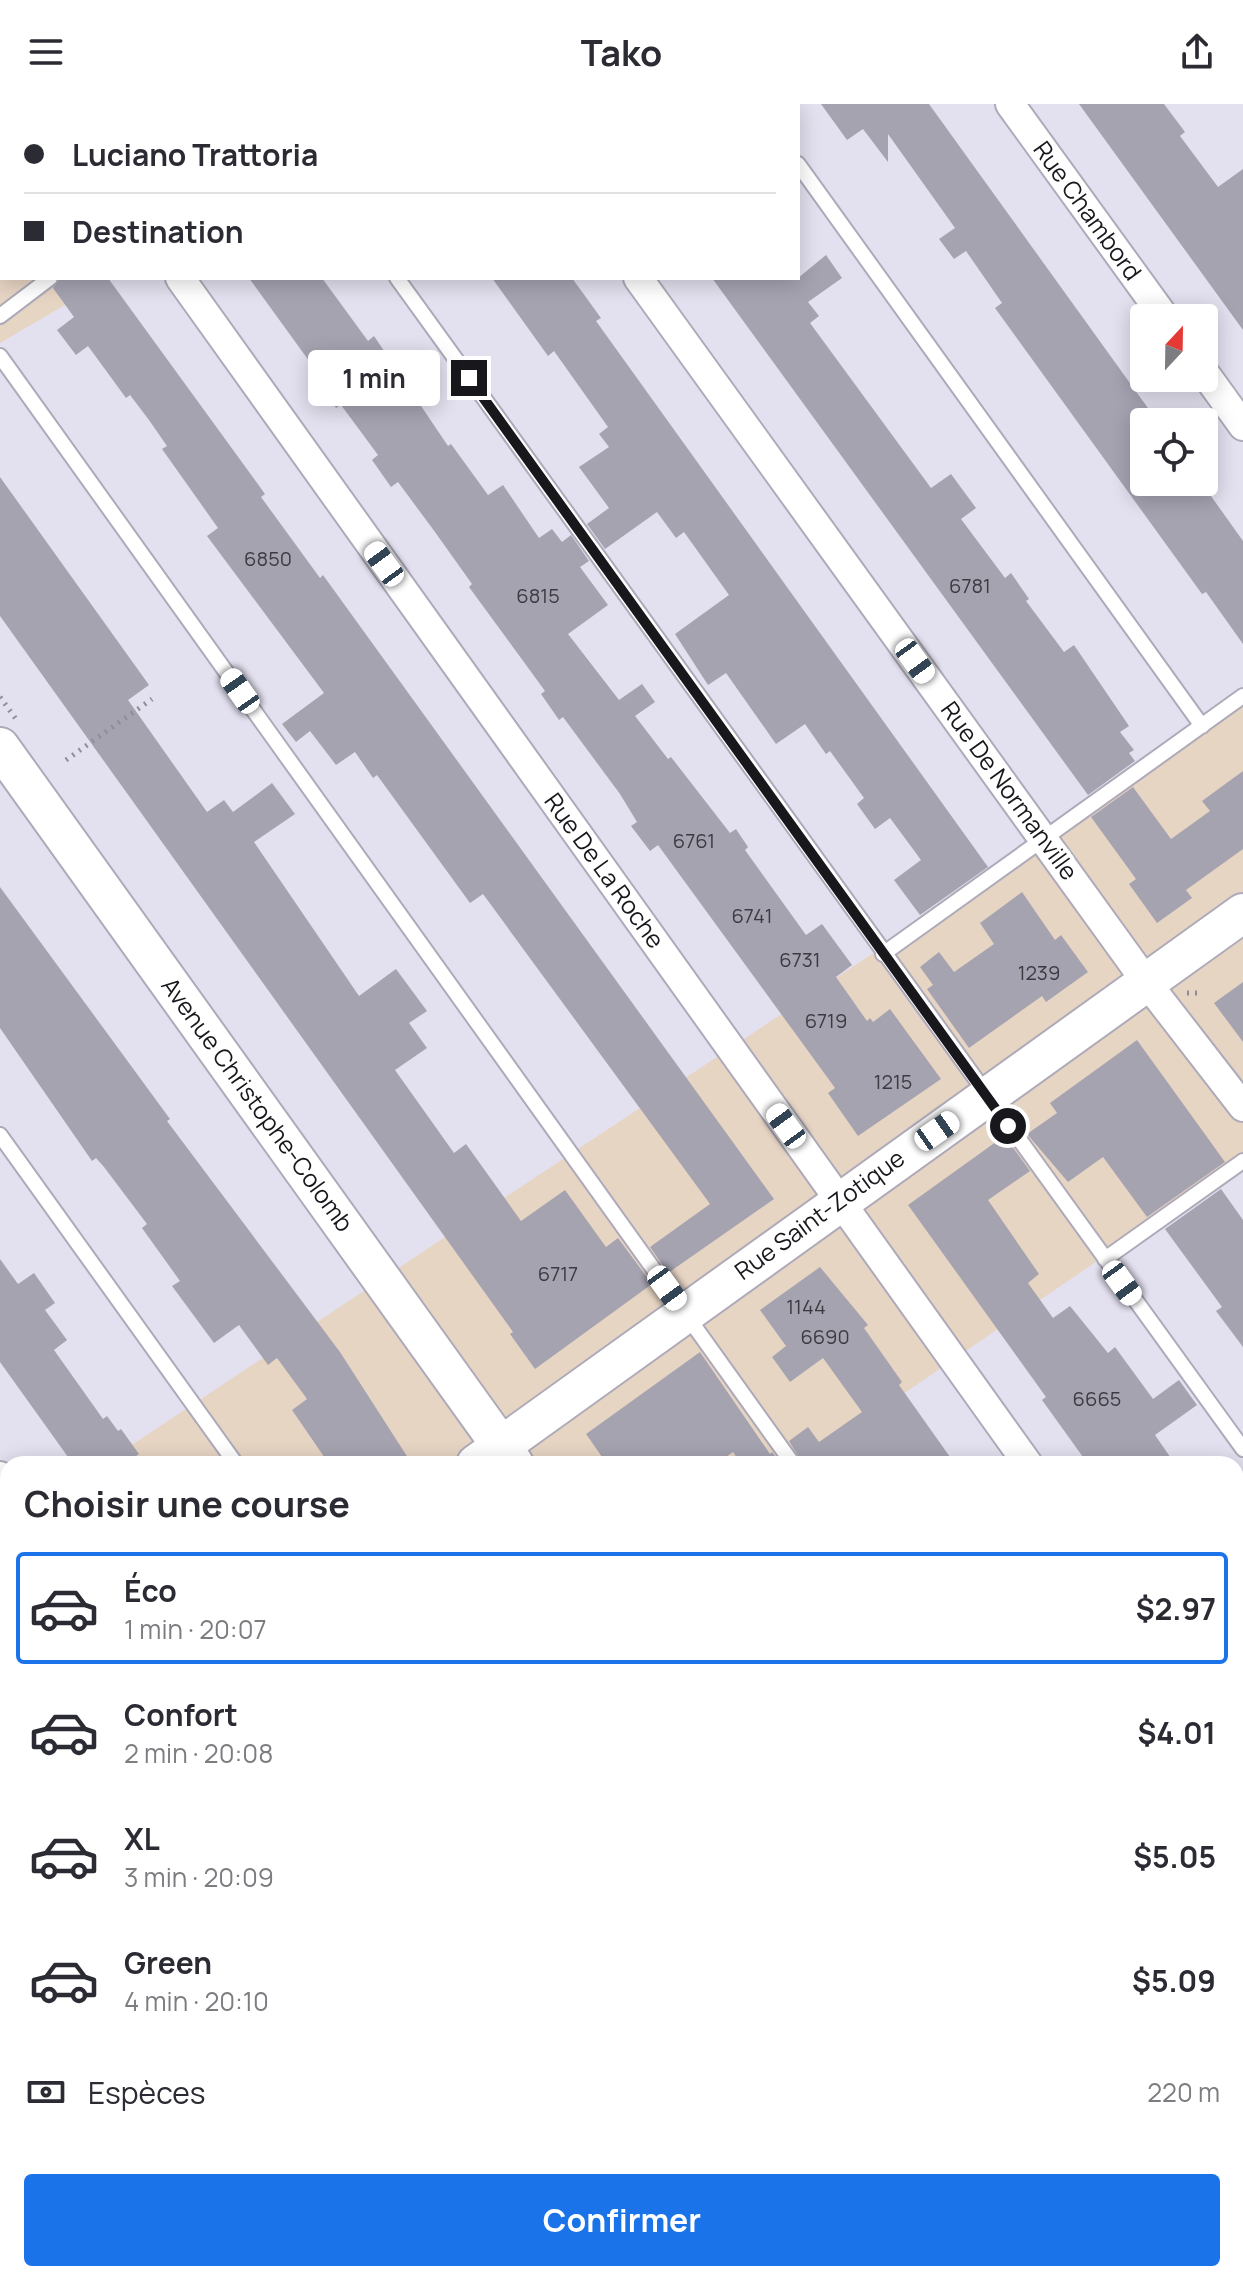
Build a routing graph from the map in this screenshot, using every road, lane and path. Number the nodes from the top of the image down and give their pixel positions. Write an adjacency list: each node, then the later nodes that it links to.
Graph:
1 (1010, 104): 7 (street, Rue Chambord)
2 (800, 167): 14 (lane)
3 (47, 280): 8 (lane)
4 (181, 280): 25 (street, Rue De La Roche)
5 (398, 280): 19 (lane)
6 (639, 280): 17 (street, Rue De Normanville)
7 (1155, 304)
8 (0, 316)
9 (0, 356): 27 (lane)
10 (1218, 391): 11 (street)
11 (1243, 426)
12 (1243, 696): 14 (lane)
13 (152, 699): 16 (path)
14 (1202, 726): 17 (lane)
15 (0, 747): 30 (street, Avenue Christophe-Colomb)
16 (66, 760)
17 (1044, 840): 19 (lane); 20 (street, Rue De Normanville)
18 (1243, 913): 20 (street, Rue Saint-Zotique)
19 (883, 954): 21 (lane)
20 (1147, 983): 21 (street, Rue Saint-Zotique); 22 (street, Rue De Normanville)
21 (986, 1097): 25 (street, Rue Saint-Zotique); 26 (lane)
22 (1243, 1107)
23 (0, 1135): 29 (lane)
24 (1243, 1161): 26 (lane)
25 (839, 1201): 27 (street, Rue Saint-Zotique); 33 (street, Rue De La Roche)
26 (1105, 1259): 28 (lane)
27 (684, 1313): 31 (street, Rue Saint-Zotique); 32 (lane)
28 (1243, 1449)
29 (230, 1456)
30 (496, 1456)
31 (500, 1456)
32 (787, 1456)
33 (1022, 1456)

